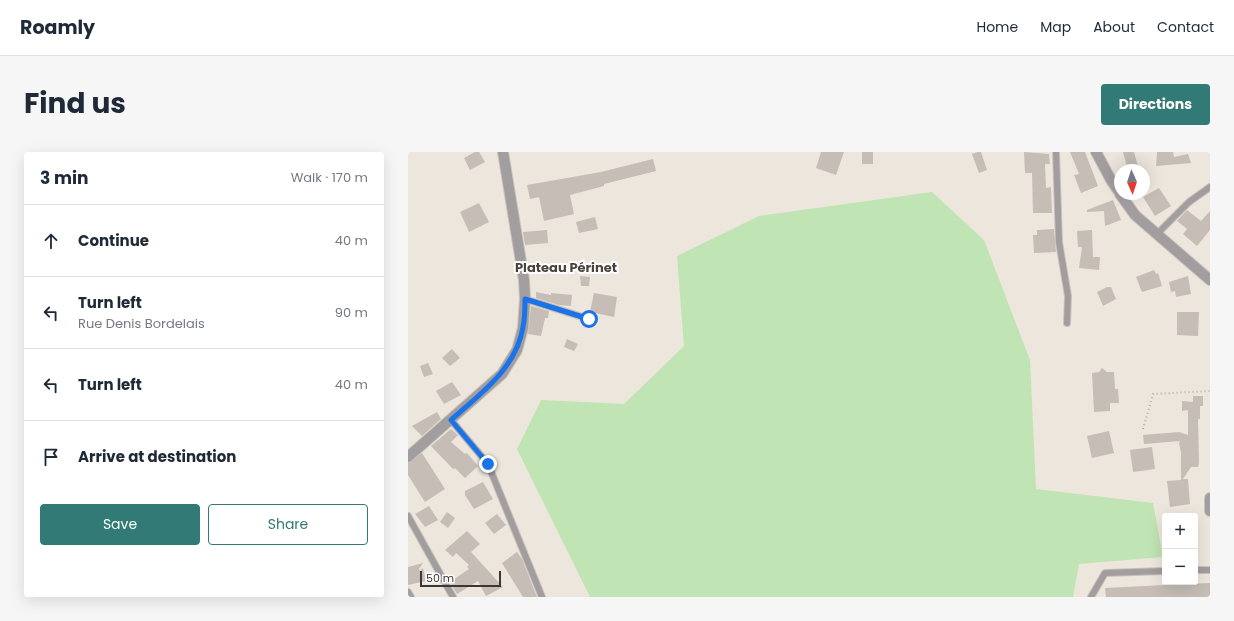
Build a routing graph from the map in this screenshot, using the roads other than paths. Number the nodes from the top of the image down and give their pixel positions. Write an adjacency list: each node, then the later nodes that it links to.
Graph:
1 (503, 152): 9 (street)
2 (1056, 152): 11 (lane)
3 (1096, 152): 4 (street)
4 (1114, 185)
5 (1210, 187): 7 (lane)
6 (1124, 200): 7 (street)
7 (1156, 235): 8 (street)
8 (1210, 280)
9 (525, 299): 10 (lane); 12 (street)
10 (589, 319)
11 (1067, 323)
12 (451, 420): 13 (street); 23 (lane)
13 (408, 457)
14 (1210, 498): 15 (street)
15 (1210, 511)
16 (408, 516): 22 (lane)
17 (1198, 570): 18 (lane)
18 (1210, 570)
19 (1162, 571): 24 (lane)
20 (408, 592): 21 (lane)
21 (411, 597)
22 (453, 597)
23 (542, 597)
24 (1091, 597)

